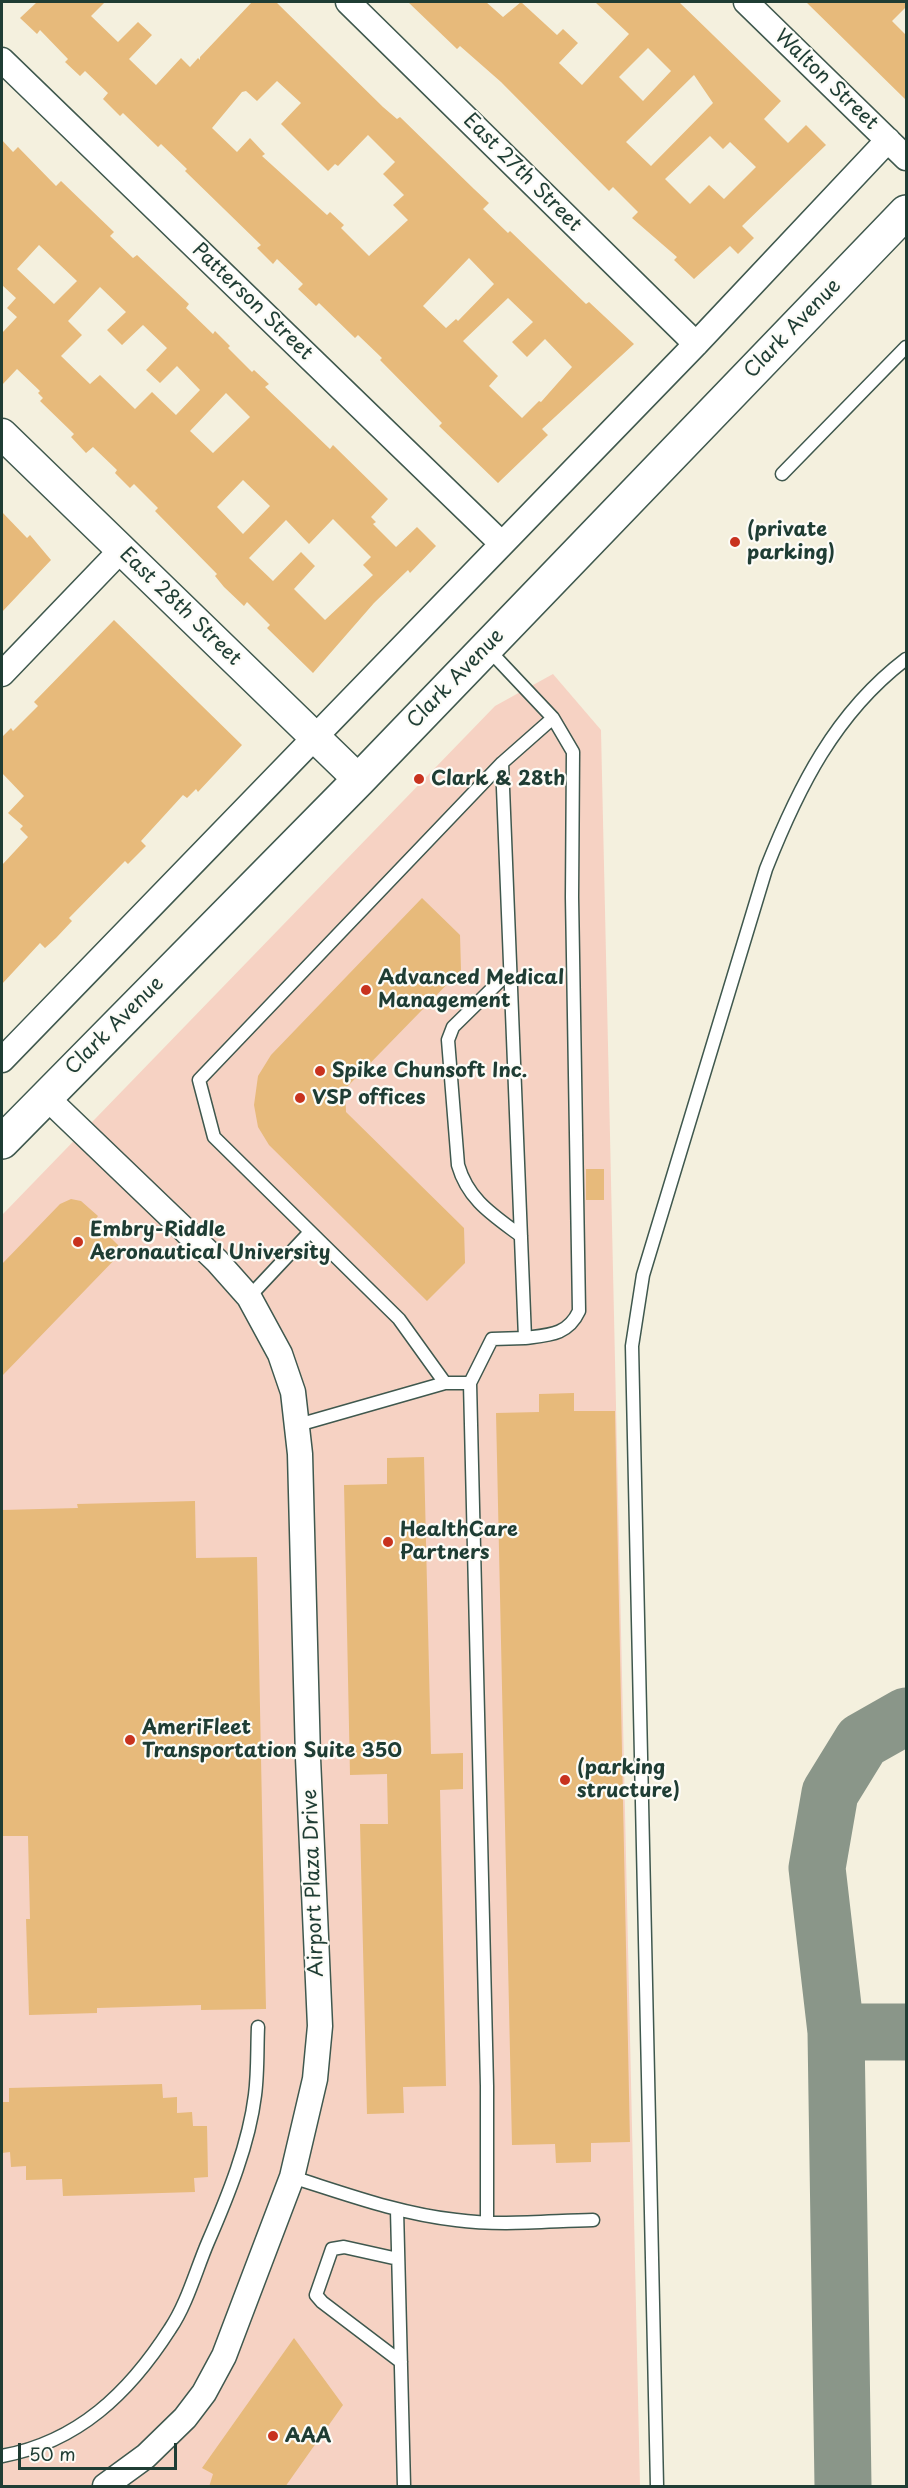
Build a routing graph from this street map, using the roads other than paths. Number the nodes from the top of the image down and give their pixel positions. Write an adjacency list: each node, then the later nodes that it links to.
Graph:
1 (348, 2): 7 (street, East 27th Street)
2 (746, 2): 4 (street, Walton Street)
3 (2, 60): 11 (street, Patterson Street)
4 (888, 140): 5 (street, Walton Street); 7 (street)
5 (906, 158)
6 (906, 212): 13 (main road, Clark Avenue)
7 (696, 344): 11 (street)
8 (906, 347): 10 (lane)
9 (2, 434): 12 (street, East 28th Street)
10 (782, 474)
11 (502, 544): 17 (street)
12 (121, 550): 15 (street); 17 (street, East 28th Street)
13 (485, 647): 16 (lane); 19 (main road, Clark Avenue)
14 (906, 659): 41 (lane)
15 (2, 674)
16 (553, 718): 18 (lane); 27 (lane)
17 (315, 738): 19 (street, East 28th Street); 21 (street)
18 (502, 763): 20 (lane); 24 (lane)
19 (359, 780): 22 (main road, Clark Avenue)
20 (510, 971): 25 (lane); 25 (lane)
21 (2, 1060)
22 (45, 1096): 23 (main road, Clark Avenue); 26 (street, Airport Plaza Drive)
23 (2, 1142)
24 (310, 1232): 26 (lane); 28 (lane)
25 (521, 1236): 27 (lane)
26 (249, 1297): 30 (street, Airport Plaza Drive)
27 (525, 1338): 29 (lane)
28 (445, 1383): 29 (lane); 30 (lane)
29 (470, 1383): 35 (lane)
30 (298, 1425): 32 (street, Airport Plaza Drive)
31 (258, 2027): 38 (lane)
32 (292, 2177): 33 (lane); 39 (street, Airport Plaza Drive)
33 (397, 2210): 35 (lane); 36 (lane)
34 (593, 2220): 35 (lane)
35 (487, 2222)
36 (398, 2259): 37 (lane); 37 (lane)
37 (401, 2362): 40 (lane)
38 (2, 2456)
39 (105, 2487)
40 (404, 2487)
41 (657, 2487)

